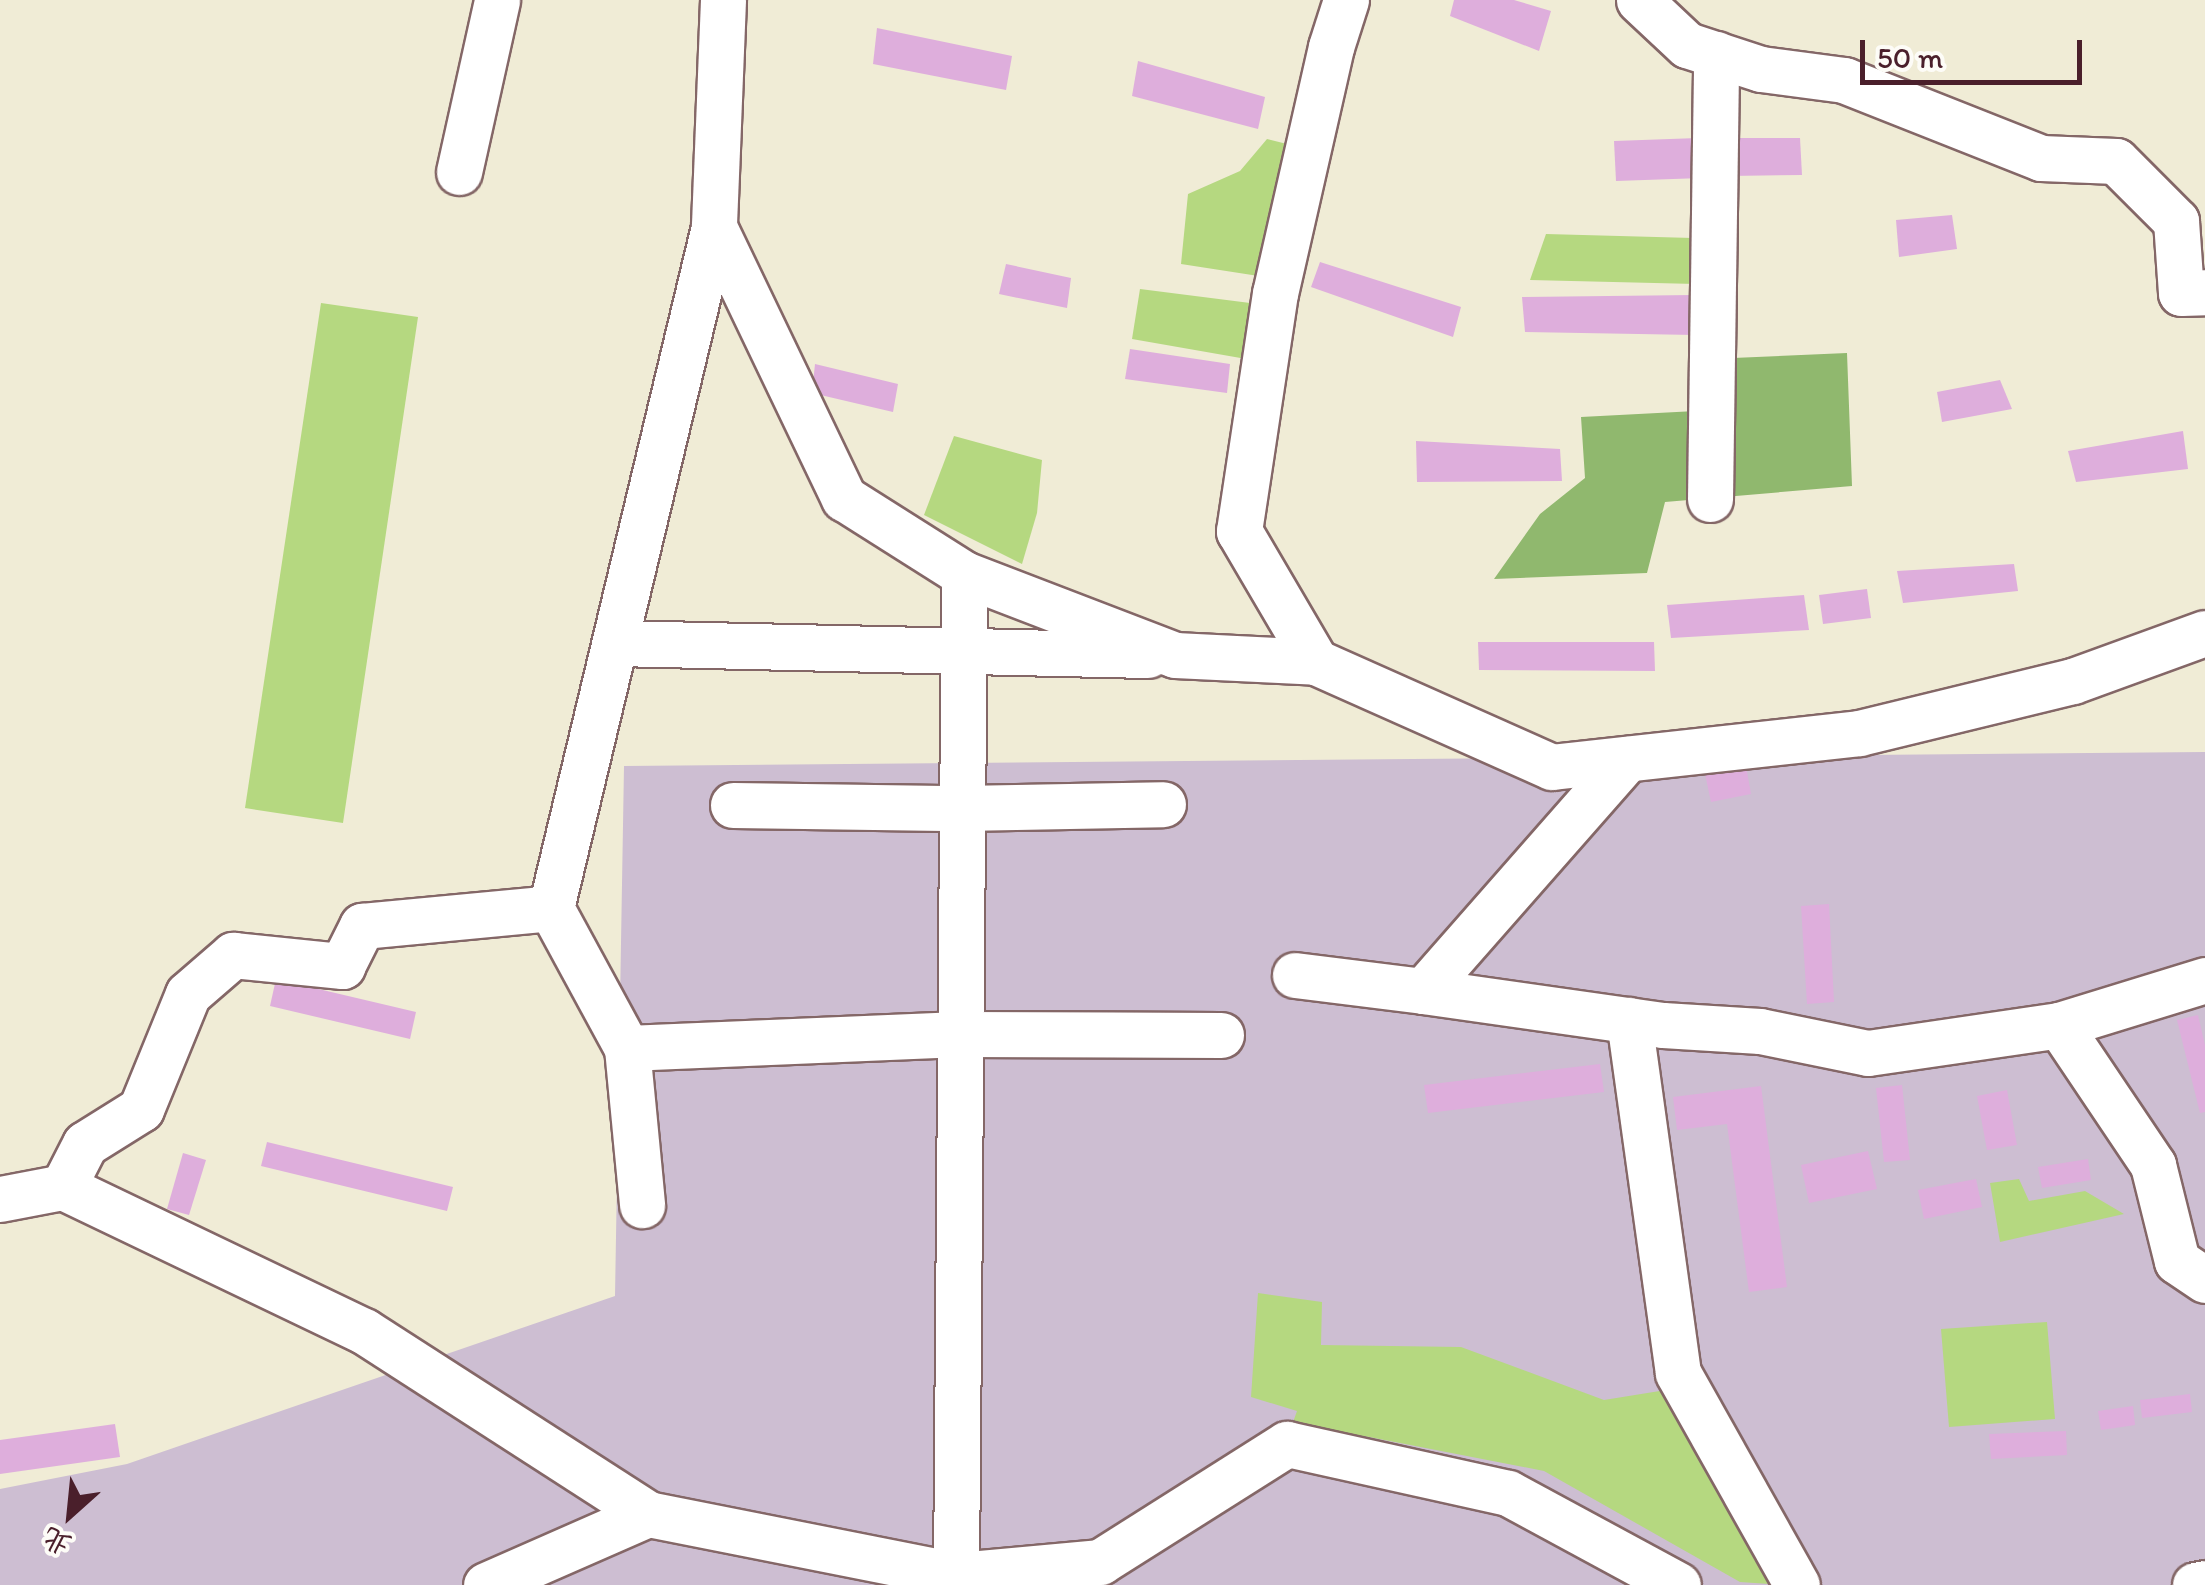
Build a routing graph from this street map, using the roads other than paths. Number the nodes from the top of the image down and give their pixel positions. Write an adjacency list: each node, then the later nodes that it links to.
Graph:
1 (497, 0): 6 (street)
2 (723, 0): 7 (street)
3 (1346, 0): 15 (street)
4 (1639, 0): 5 (street)
5 (1716, 54): 8 (street); 9 (street)
6 (459, 172)
7 (714, 227): 10 (street); 12 (street)
8 (2205, 292)
9 (1710, 499)
10 (964, 574): 13 (street); 14 (street)
11 (2205, 632): 16 (street)
12 (614, 643): 13 (street); 20 (street)
13 (963, 653): 14 (street); 19 (street)
14 (1175, 655): 15 (street)
15 (1316, 662): 16 (street)
16 (1628, 758): 23 (street)
17 (733, 804): 19 (street)
18 (1164, 804): 19 (street)
19 (962, 808): 26 (street)
20 (551, 908): 28 (street); 29 (street)
21 (1295, 975): 23 (street)
22 (2205, 980): 25 (street)
23 (1423, 990): 24 (street)
24 (1630, 1020): 25 (street); 38 (street)
25 (2059, 1025): 32 (street)
26 (960, 1034): 27 (street); 28 (street); 34 (street)
27 (1221, 1035)
28 (627, 1048): 31 (street)
29 (63, 1187): 30 (street); 33 (street)
30 (0, 1199)
31 (642, 1205)
32 (2205, 1280)
33 (648, 1514): 34 (street); 36 (street)
34 (956, 1575): 37 (street)
35 (2205, 1583): 39 (street)
36 (486, 1585)
37 (1678, 1585)
38 (1797, 1585)
39 (2195, 1585)

